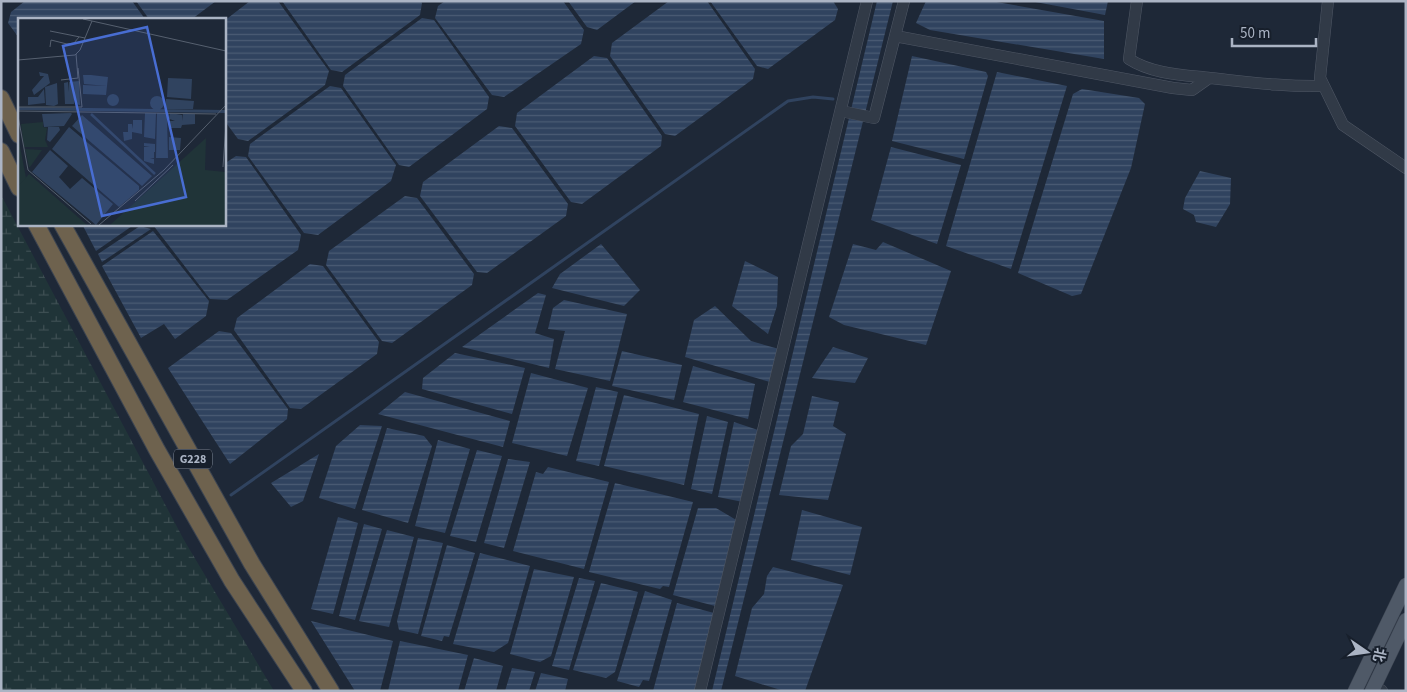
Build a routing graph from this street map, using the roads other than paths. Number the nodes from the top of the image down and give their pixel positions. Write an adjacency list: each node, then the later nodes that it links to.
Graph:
1 (867, 1): 9 (street)
2 (904, 1): 5 (street)
3 (1137, 1): 6 (street)
4 (1328, 1): 7 (street)
5 (895, 36): 6 (street); 9 (street)
6 (1210, 78): 7 (street)
7 (1324, 86): 12 (street)
8 (1, 98): 10 (highway)
9 (841, 111): 24 (street)
10 (18, 133)
11 (1, 150): 13 (highway)
12 (1406, 168)
13 (18, 186)
14 (37, 225): 17 (highway, G228)
15 (63, 225): 16 (highway, G228)
16 (181, 437): 17 (highway); 18 (highway, G228)
17 (157, 450): 20 (highway, G228)
18 (264, 584): 20 (highway); 23 (highway, G228)
19 (1406, 585): 25 (main road)
20 (242, 596): 22 (highway, G228)
21 (1406, 620): 26 (main road)
22 (304, 691)
23 (331, 691)
24 (700, 691)
25 (1355, 691)
26 (1372, 691)

